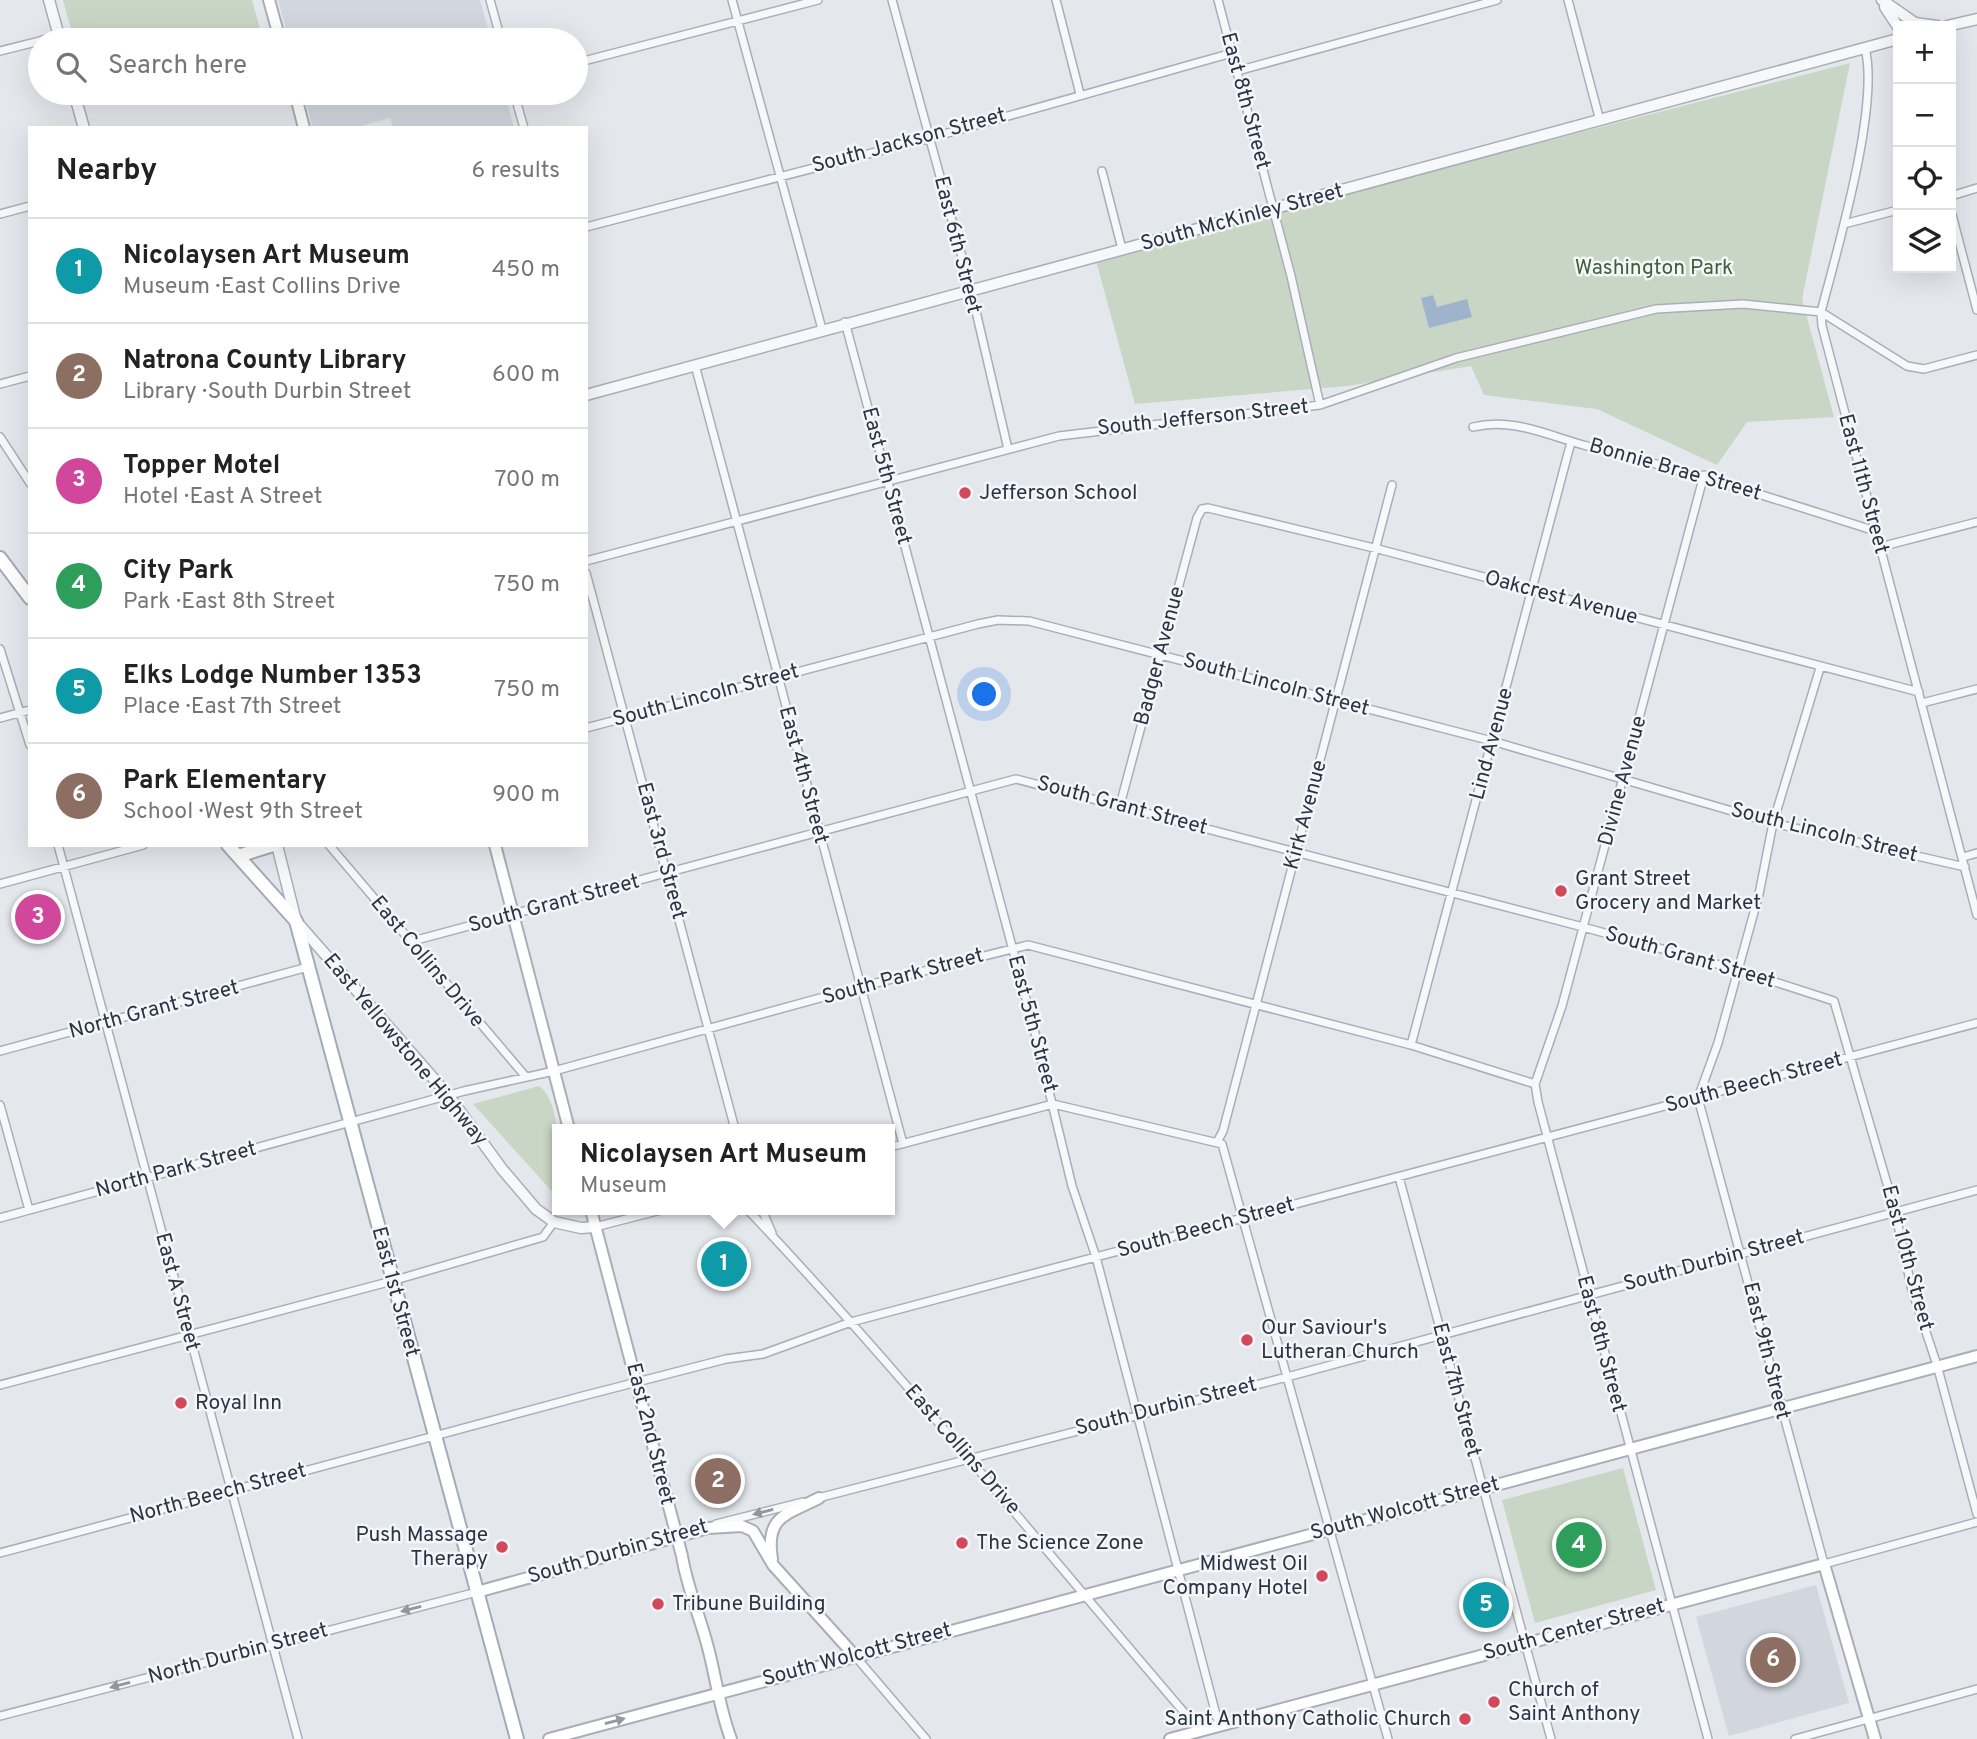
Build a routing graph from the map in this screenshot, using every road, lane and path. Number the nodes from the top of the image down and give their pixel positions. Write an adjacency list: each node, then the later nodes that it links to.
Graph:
1 (50, 0): 17 (street)
2 (270, 0): 18 (main road)
3 (490, 0): 19 (street)
4 (732, 0): 13 (street)
5 (818, 0): 13 (street)
6 (892, 0): 35 (street, East 6th Street)
7 (1056, 0): 27 (street)
8 (1218, 0): 24 (street, East 8th Street)
9 (1497, 0): 26 (street)
10 (1568, 0): 31 (street)
11 (1881, 0): 14 (street); 15 (street)
12 (1977, 19): 16 (street)
13 (737, 21): 25 (street); 37 (street)
14 (1894, 21)
15 (1912, 21)
16 (1956, 24)
17 (57, 28)
18 (277, 28)
19 (498, 28)
20 (1893, 40): 22 (street, South McKinley Street)
21 (28, 44): 23 (street)
22 (1865, 48): 31 (street, South McKinley Street); 44 (street, East 11th Street)
23 (0, 51)
24 (1232, 52): 26 (street, East 8th Street); 27 (street, South Jackson Street)
25 (588, 60)
26 (1237, 71): 41 (street, East 8th Street)
27 (1080, 94): 35 (street, South Jackson Street)
28 (78, 105): 32 (street)
29 (298, 105): 33 (main road)
30 (517, 105): 34 (street)
31 (1600, 121): 41 (street, South McKinley Street)
32 (83, 126)
33 (303, 126)
34 (523, 126)
35 (930, 138): 37 (street, South Jackson Street); 48 (street, East 6th Street)
36 (1102, 171): 47 (street)
37 (779, 174): 45 (street, South Jackson Street); 52 (street)
38 (1977, 188): 39 (street)
39 (1956, 194)
40 (28, 207): 43 (street)
41 (1273, 210): 47 (street, South McKinley Street); 58 (street, East 8th Street)
42 (1894, 210): 44 (street)
43 (0, 214)
44 (1844, 224): 50 (street, East 11th Street)
45 (588, 226)
46 (1956, 230): 49 (street)
47 (1122, 249): 48 (street, South McKinley Street)
48 (971, 290): 51 (street, South McKinley Street); 62 (street, East 6th Street)
49 (1977, 310)
50 (1821, 312): 53 (street); 58 (street, South Jefferson Street); 70 (street, East 11th Street)
51 (845, 323): 52 (street, South McKinley Street); 65 (street, East 5th Street)
52 (822, 329): 54 (street, South McKinley Street)
53 (1977, 355)
54 (695, 365): 57 (street, South McKinley Street); 68 (street, East 4th Street)
55 (28, 377): 56 (street)
56 (0, 384)
57 (588, 394)
58 (1320, 405): 62 (street, South Jefferson Street)
59 (1473, 427): 61 (street, Bonnie Brae Street)
60 (0, 437): 64 (street)
61 (1571, 442): 63 (street, Bonnie Brae Street); 76 (street, Lind Avenue)
62 (1008, 449): 65 (street, South Jefferson Street)
63 (1704, 475): 70 (street, Bonnie Brae Street); 78 (street, Divine Avenue)
64 (28, 480)
65 (887, 481): 68 (street, South Jefferson Street); 79 (street, East 5th Street)
66 (1392, 485): 72 (street, Kirk Avenue)
67 (1202, 509): 72 (street, Oakcrest Avenue); 81 (street, Badger Avenue)
68 (735, 521): 74 (street, South Jefferson Street); 83 (street, East 4th Street)
69 (1977, 522): 71 (street)
70 (1875, 531): 71 (street, East 11th Street)
71 (1880, 547): 85 (street, East 11th Street)
72 (1378, 549): 76 (street, Oakcrest Avenue); 86 (street, Kirk Avenue)
73 (0, 558): 77 (main road)
74 (588, 560)
75 (588, 580): 91 (street, East 3rd Street)
76 (1533, 591): 78 (street, Oakcrest Avenue); 94 (street, Lind Avenue)
77 (28, 595)
78 (1664, 626): 82 (street, Oakcrest Avenue); 95 (street, Divine Avenue)
79 (929, 638): 81 (street, South Lincoln Street); 83 (street, South Lincoln Street); 96 (street, East 5th Street)
80 (0, 649): 89 (street)
81 (1160, 654): 86 (street, South Lincoln Street); 97 (street, Badger Avenue)
82 (1820, 668): 85 (street, Oakcrest Avenue); 98 (street)
83 (778, 677): 91 (street, South Lincoln Street); 99 (street, East 4th Street)
84 (1977, 689): 87 (street)
85 (1919, 692): 87 (street, East 11th Street)
86 (1337, 702): 94 (street, South Lincoln Street); 107 (street, Kirk Avenue)
87 (1922, 704): 110 (street, East 11th Street)
88 (28, 711): 89 (street)
89 (21, 713): 90 (street); 93 (street)
90 (0, 718)
91 (625, 718): 92 (street, South Lincoln Street); 113 (street, East 3rd Street)
92 (588, 727)
93 (28, 738)
94 (1492, 741): 95 (street, South Lincoln Street); 115 (street, Lind Avenue)
95 (1624, 778): 98 (street, South Lincoln Street); 119 (street, Divine Avenue)
96 (969, 791): 97 (street, South Grant Street); 99 (street, South Grant Street); 121 (street, East 5th Street)
97 (1120, 805): 107 (street, South Grant Street)
98 (1773, 823): 112 (street, South Lincoln Street); 123 (street)
99 (819, 833): 113 (street, South Grant Street); 124 (street, East 4th Street)
100 (59, 847): 111 (street, East A Street)
101 (136, 847): 111 (street)
102 (230, 847): 109 (main road, East Yellowstone Highway)
103 (268, 847): 109 (main road)
104 (276, 847): 118 (street, East 1st Street)
105 (331, 847): 120 (street, East Collins Drive)
106 (496, 847): 116 (main road)
107 (1296, 852): 115 (street, South Grant Street); 126 (street, Kirk Avenue)
108 (1977, 853): 110 (street)
109 (238, 856): 118 (main road, East Yellowstone Highway)
110 (1963, 857): 112 (street, East 11th Street)
111 (64, 867): 114 (street); 128 (street, East A Street)
112 (1965, 867): 117 (street, East 11th Street)
113 (667, 874): 116 (street, South Grant Street); 129 (street, East 3rd Street)
114 (0, 884)
115 (1452, 894): 119 (street, South Grant Street); 130 (street, Lind Avenue)
116 (513, 914): 120 (street, South Grant Street); 133 (main road)
117 (1977, 915)
118 (296, 921): 122 (main road, East 1st Street); 136 (street, East Yellowstone Highway)
119 (1583, 927): 123 (street, South Grant Street); 135 (street, Divine Avenue)
120 (409, 942): 134 (street, East Collins Drive)
121 (1013, 948): 124 (street, South Park Street); 126 (street, South Park Street); 138 (street, East 5th Street)
122 (308, 967): 128 (street, North Grant Street); 140 (main road, East 1st Street)
123 (1738, 970): 125 (street, South Grant Street); 137 (street)
124 (860, 987): 129 (street, South Park Street); 145 (street, East 4th Street)
125 (1834, 1001): 132 (street, East 10th Street)
126 (1256, 1003): 130 (street, South Park Street); 144 (street, Kirk Avenue)
127 (1977, 1023): 132 (street, South Beech Street)
128 (105, 1024): 131 (street, North Grant Street); 148 (street, East A Street)
129 (708, 1029): 133 (street, South Park Street); 142 (street, East 3rd Street)
130 (1411, 1045): 135 (street, South Park Street)
131 (0, 1051)
132 (1849, 1057): 137 (street, South Beech Street); 151 (street, East 10th Street)
133 (554, 1071): 134 (street, South Park Street); 141 (main road)
134 (526, 1077): 136 (street, South Park Street)
135 (1535, 1084): 143 (street, East 8th Street)
136 (448, 1095): 140 (street, South Park Street); 158 (street, East Yellowstone Highway)
137 (1698, 1098): 143 (street, South Beech Street); 161 (street, East 9th Street)
138 (1053, 1104): 144 (street); 145 (street); 162 (street, East 5th Street)
139 (0, 1105): 150 (street)
140 (352, 1124): 148 (street, North Park Street); 163 (main road, East 1st Street)
141 (568, 1124)
142 (734, 1124)
143 (1547, 1139): 147 (street, South Beech Street); 164 (street, East 8th Street)
144 (1217, 1142): 157 (street)
145 (903, 1144): 146 (street)
146 (895, 1146)
147 (1399, 1177): 157 (street, South Beech Street); 166 (street, East 7th Street)
148 (146, 1178): 150 (street, North Park Street); 167 (street, East A Street)
149 (1977, 1191): 151 (street, South Durbin Street)
150 (29, 1210): 156 (street, North Park Street)
151 (1895, 1211): 161 (street, South Durbin Street); 169 (street, East 10th Street)
152 (592, 1215): 159 (main road, East 2nd Street)
153 (642, 1215): 159 (street)
154 (753, 1215): 160 (street, East Collins Drive)
155 (764, 1215): 160 (street, East Collins Drive)
156 (0, 1218)
157 (1243, 1219): 162 (street, South Beech Street); 170 (street)
158 (554, 1222): 159 (street); 163 (street)
159 (595, 1227): 171 (main road, East 2nd Street)
160 (774, 1237): 165 (street, East Collins Drive)
161 (1742, 1255): 164 (street, South Durbin Street); 173 (street, East 9th Street)
162 (1096, 1257): 165 (street, South Beech Street); 174 (street, East 5th Street)
163 (392, 1281): 167 (street); 175 (main road, East 1st Street)
164 (1587, 1294): 166 (street, South Durbin Street); 176 (street, East 8th Street)
165 (851, 1322): 171 (street, South Beech Street); 177 (street, East Collins Drive)
166 (1441, 1333): 170 (street, South Durbin Street); 178 (street, East 7th Street)
167 (188, 1334): 172 (street); 179 (street, East A Street)
168 (1977, 1356): 169 (main road, South Wolcott Street)
169 (1937, 1365): 173 (main road, South Wolcott Street); 181 (street, East 10th Street)
170 (1287, 1377): 174 (street, South Durbin Street); 184 (street)
171 (637, 1381): 175 (street, South Beech Street); 185 (main road, East 2nd Street)
172 (0, 1385)
173 (1780, 1409): 176 (main road, South Wolcott Street); 187 (street, East 9th Street)
174 (1138, 1413): 177 (street, South Durbin Street); 189 (street, East 5th Street)
175 (436, 1436): 179 (street, North Beech Street); 190 (main road, East 1st Street)
176 (1630, 1451): 178 (main road, South Wolcott Street); 192 (street, East 8th Street)
177 (968, 1459): 180 (street, South Durbin Street); 191 (street, East Collins Drive)
178 (1481, 1488): 184 (main road, South Wolcott Street); 193 (street, East 7th Street)
179 (232, 1491): 186 (street, North Beech Street); 194 (street, East A Street)
180 (819, 1498): 183 (street, South Durbin Street, one-way to 183); 188 (main road)
181 (1977, 1514)
182 (1977, 1522): 187 (street, South Center Street)
183 (708, 1528): 185 (main road, South Durbin Street); 188 (main road)
184 (1331, 1529): 189 (main road, South Wolcott Street); 196 (street)
185 (676, 1536): 190 (main road, South Durbin Street); 198 (main road, East 2nd Street)
186 (0, 1553)
187 (1824, 1564): 192 (main road, South Center Street); 200 (main road)
188 (773, 1565): 195 (main road)
189 (1180, 1569): 191 (main road, South Wolcott Street); 201 (street, East 5th Street)
190 (477, 1592): 194 (street, North Durbin Street, one-way to 194); 204 (main road, East 1st Street)
191 (1083, 1594): 195 (main road, South Wolcott Street); 202 (street, East Collins Drive)
192 (1674, 1603): 193 (main road, South Center Street); 211 (street, East 8th Street)
193 (1523, 1643): 196 (main road, South Center Street); 210 (street, East 7th Street)
194 (272, 1646): 199 (street, North Durbin Street, one-way to 199); 203 (street, East A Street)
195 (855, 1656): 198 (main road, South Wolcott Street); 207 (street)
196 (1373, 1685): 201 (main road, South Center Street); 209 (street)
197 (1977, 1689): 200 (street)
198 (717, 1694): 205 (main road, South Wolcott Street, one-way to 198); 206 (main road, East 2nd Street)
199 (0, 1716)
200 (1869, 1717): 212 (street); 213 (main road)
201 (1219, 1726): 202 (main road, South Center Street)
202 (1203, 1735): 208 (main road, South Center Street)
203 (298, 1739)
204 (517, 1739)
205 (549, 1739)
206 (731, 1739)
207 (926, 1739)
208 (1170, 1739)
209 (1388, 1739)
210 (1551, 1739)
211 (1708, 1739)
212 (1795, 1739)
213 (1875, 1739)

